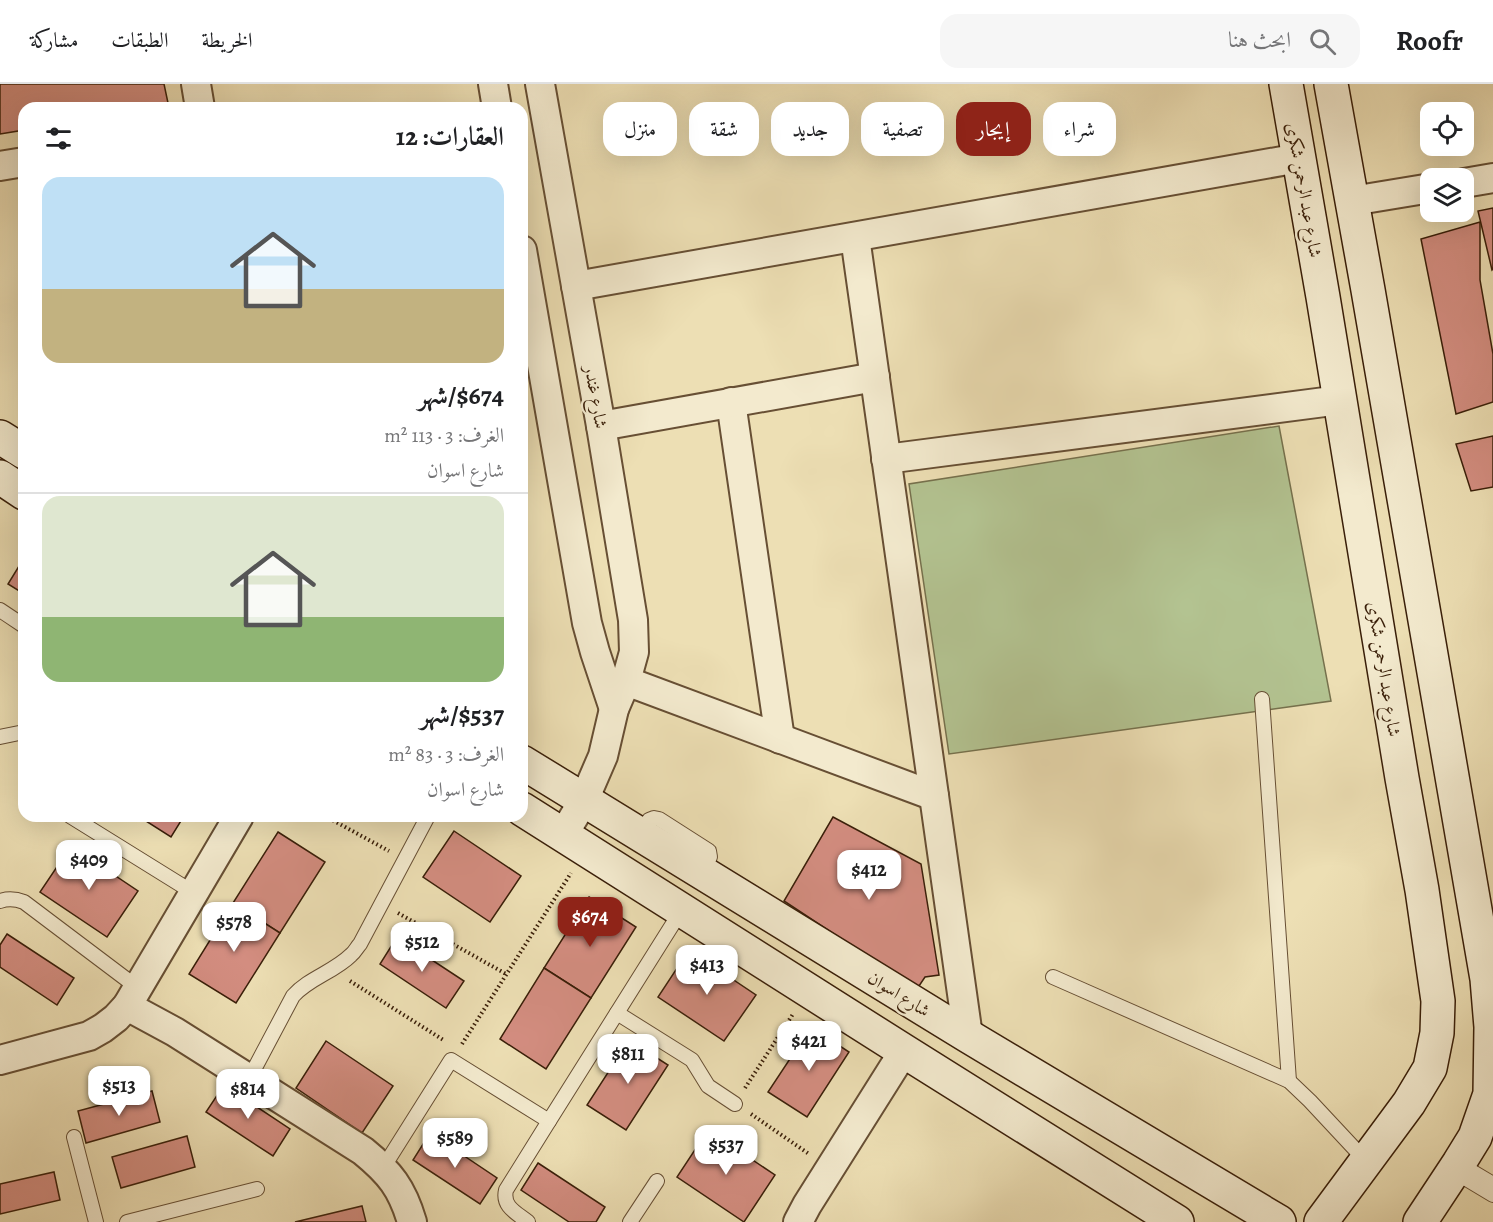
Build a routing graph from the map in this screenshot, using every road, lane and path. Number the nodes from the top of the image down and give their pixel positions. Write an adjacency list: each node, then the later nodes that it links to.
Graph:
1 (196, 84): 6 (street)
2 (493, 84): 7 (street)
3 (540, 84): 17 (street, شارع غندر)
4 (1286, 84): 8 (street, شارع عبد الرحمن شكرى)
5 (1331, 84): 14 (street)
6 (199, 102)
7 (496, 102)
8 (1299, 158): 15 (street); 19 (street, شارع عبد الرحمن شكرى)
9 (18, 163): 10 (street)
10 (0, 166)
11 (1493, 178): 12 (street)
12 (1474, 181)
13 (1420, 190): 14 (street)
14 (1352, 201): 18 (street)
15 (855, 237): 17 (street); 20 (street)
16 (528, 284): 33 (street)
17 (576, 286): 23 (street, شارع غندر)
18 (1368, 290): 19 (street); 37 (street)
19 (1323, 297): 21 (street, شارع عبد الرحمن شكرى)
20 (874, 377): 22 (street); 26 (street)
21 (1340, 400): 26 (street); 39 (street, شارع عبد الرحمن شكرى)
22 (731, 402): 23 (street); 36 (street)
23 (602, 426): 31 (street, شارع غندر)
24 (0, 436): 25 (street)
25 (18, 448)
26 (886, 459): 40 (street)
27 (0, 477): 28 (street)
28 (18, 489)
29 (0, 610): 30 (lane)
30 (18, 622)
31 (626, 681): 33 (street, شارع غندر); 36 (street)
32 (1262, 699): 66 (lane)
33 (614, 709): 41 (street, شارع غندر)
34 (18, 733): 35 (lane)
35 (0, 737)
36 (780, 739): 40 (street)
37 (1450, 763): 39 (street); 48 (street)
38 (528, 766): 41 (street, شارع اسوان)
39 (1402, 778): 50 (street, شارع عبد الرحمن شكرى)
40 (934, 796): 61 (street)
41 (584, 800): 47 (street, شارع غندر); 61 (street, شارع اسوان)
42 (528, 813): 47 (street)
43 (88, 822): 51 (lane)
44 (235, 822): 51 (street)
45 (336, 822): 49 (path)
46 (426, 822): 49 (lane)
47 (575, 842): 54 (street); 56 (path)
48 (1464, 849): 50 (street); 67 (street)
49 (405, 860): 53 (lane)
50 (1422, 890): 72 (street, شارع عبد الرحمن شكرى)
51 (194, 893): 59 (street)
52 (0, 901): 59 (lane)
53 (382, 904): 55 (lane); 56 (path)
54 (681, 911): 58 (street); 60 (lane)
55 (331, 969): 63 (path); 65 (lane)
56 (506, 974): 63 (path)
57 (1053, 977): 66 (lane)
58 (808, 990): 62 (street); 68 (path)
59 (133, 997): 64 (street); 65 (street)
60 (617, 1013): 68 (lane); 69 (lane)
61 (968, 1036): 86 (street, شارع اسوان)
62 (904, 1052): 74 (street); 85 (street)
63 (455, 1055): 69 (lane); 73 (lane)
64 (0, 1060)
65 (249, 1079): 73 (street)
66 (1289, 1081): 72 (lane)
67 (1491, 1094): 71 (street)
68 (735, 1104): 74 (path)
69 (549, 1121): 82 (lane)
70 (74, 1137): 79 (lane)
71 (1470, 1152): 76 (lane); 78 (lane); 88 (street)
72 (1366, 1161): 87 (street, شارع عبد الرحمن شكرى)
73 (383, 1168): 81 (street)
74 (830, 1168): 84 (street)
75 (657, 1181): 83 (lane)
76 (1493, 1184)
77 (257, 1189): 80 (lane)
78 (1493, 1195)
79 (96, 1222)
80 (127, 1222)
81 (412, 1222)
82 (528, 1222)
83 (630, 1222)
84 (798, 1222)
85 (1177, 1222)
86 (1279, 1222)
87 (1321, 1222)
88 (1420, 1222)

